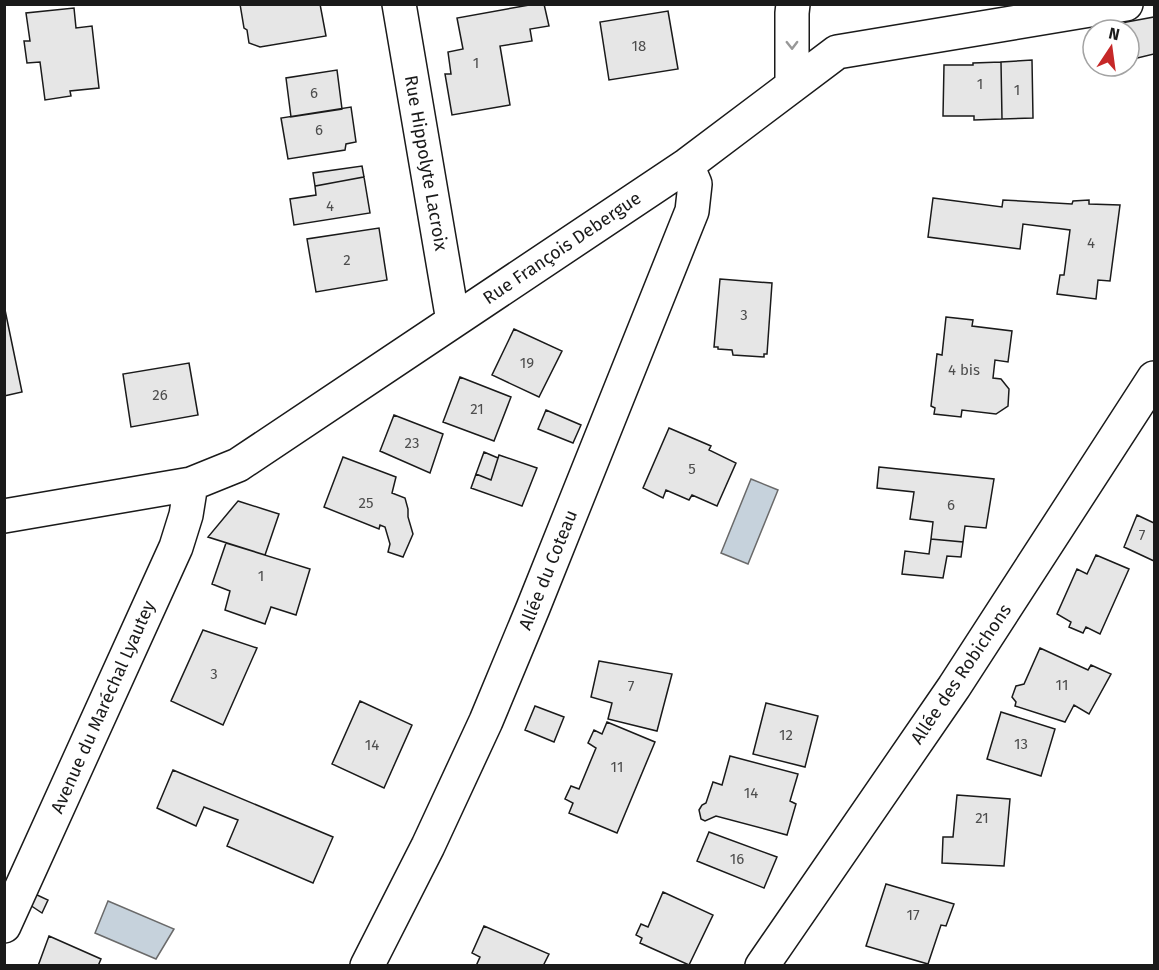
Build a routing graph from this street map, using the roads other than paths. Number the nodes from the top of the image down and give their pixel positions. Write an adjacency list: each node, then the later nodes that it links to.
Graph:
1 (399, 4): 6 (street, Rue Hippolyte Lacroix)
2 (793, 4): 4 (street, one-way to 4)
3 (1125, 4): 4 (street, Rue François Debergue)
4 (792, 86): 5 (street, Rue François Debergue)
5 (687, 165): 6 (street, Rue François Debergue); 11 (street, Allée du Coteau)
6 (453, 321): 8 (street, Rue François Debergue)
7 (1155, 378): 12 (street, Allée des Robichons)
8 (191, 484): 9 (street, Rue François Debergue); 10 (street, Avenue du Maréchal Lyautey)
9 (4, 516)
10 (4, 926)
11 (367, 966)
12 (762, 966)

